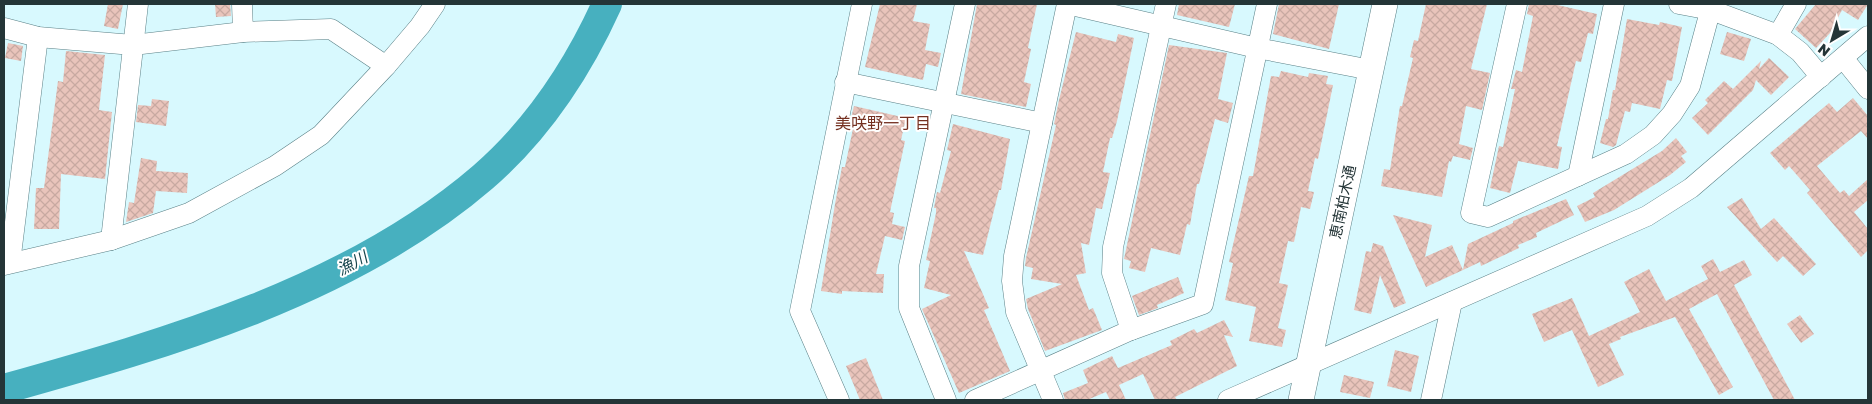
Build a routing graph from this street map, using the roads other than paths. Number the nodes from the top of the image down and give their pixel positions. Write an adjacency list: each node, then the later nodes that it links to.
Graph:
1 (138, 4): 21 (street)
2 (242, 4): 17 (street)
3 (435, 4): 24 (street)
4 (862, 4): 27 (street)
5 (965, 4): 29 (street)
6 (1067, 4): 15 (street); 30 (street)
7 (1166, 4): 15 (street)
8 (1267, 4): 22 (street)
9 (1385, 4): 25 (street, 恵南柏木通)
10 (1517, 4): 31 (street)
11 (1614, 4): 31 (street)
12 (1679, 4): 14 (street)
13 (1796, 4): 18 (street)
14 (1711, 7): 18 (street); 31 (street)
15 (1161, 26): 22 (street); 35 (street)
16 (4, 28): 20 (street)
17 (244, 32): 21 (street); 24 (street)
18 (1778, 35): 26 (street)
19 (1868, 36): 23 (street)
20 (38, 37): 21 (street); 33 (street)
21 (133, 45): 32 (street)
22 (1257, 48): 25 (street); 35 (street)
23 (1843, 58): 26 (street); 28 (street)
24 (386, 66): 32 (street)
25 (1371, 70): 36 (street, 恵南柏木通)
26 (1821, 77): 34 (street)
27 (845, 82): 29 (street); 38 (street)
28 (1868, 89)
29 (944, 104): 30 (street); 39 (street)
30 (1042, 123): 37 (street)
31 (1578, 176)
32 (111, 240): 33 (street)
33 (7, 264)
34 (1452, 302): 36 (street); 44 (street)
35 (1131, 330): 37 (street)
36 (1307, 365): 42 (street); 43 (street, 恵南柏木通)
37 (1041, 371): 40 (street); 41 (street)
38 (839, 400)
39 (946, 400)
40 (975, 400)
41 (1053, 400)
42 (1228, 400)
43 (1300, 400)
44 (1431, 400)

